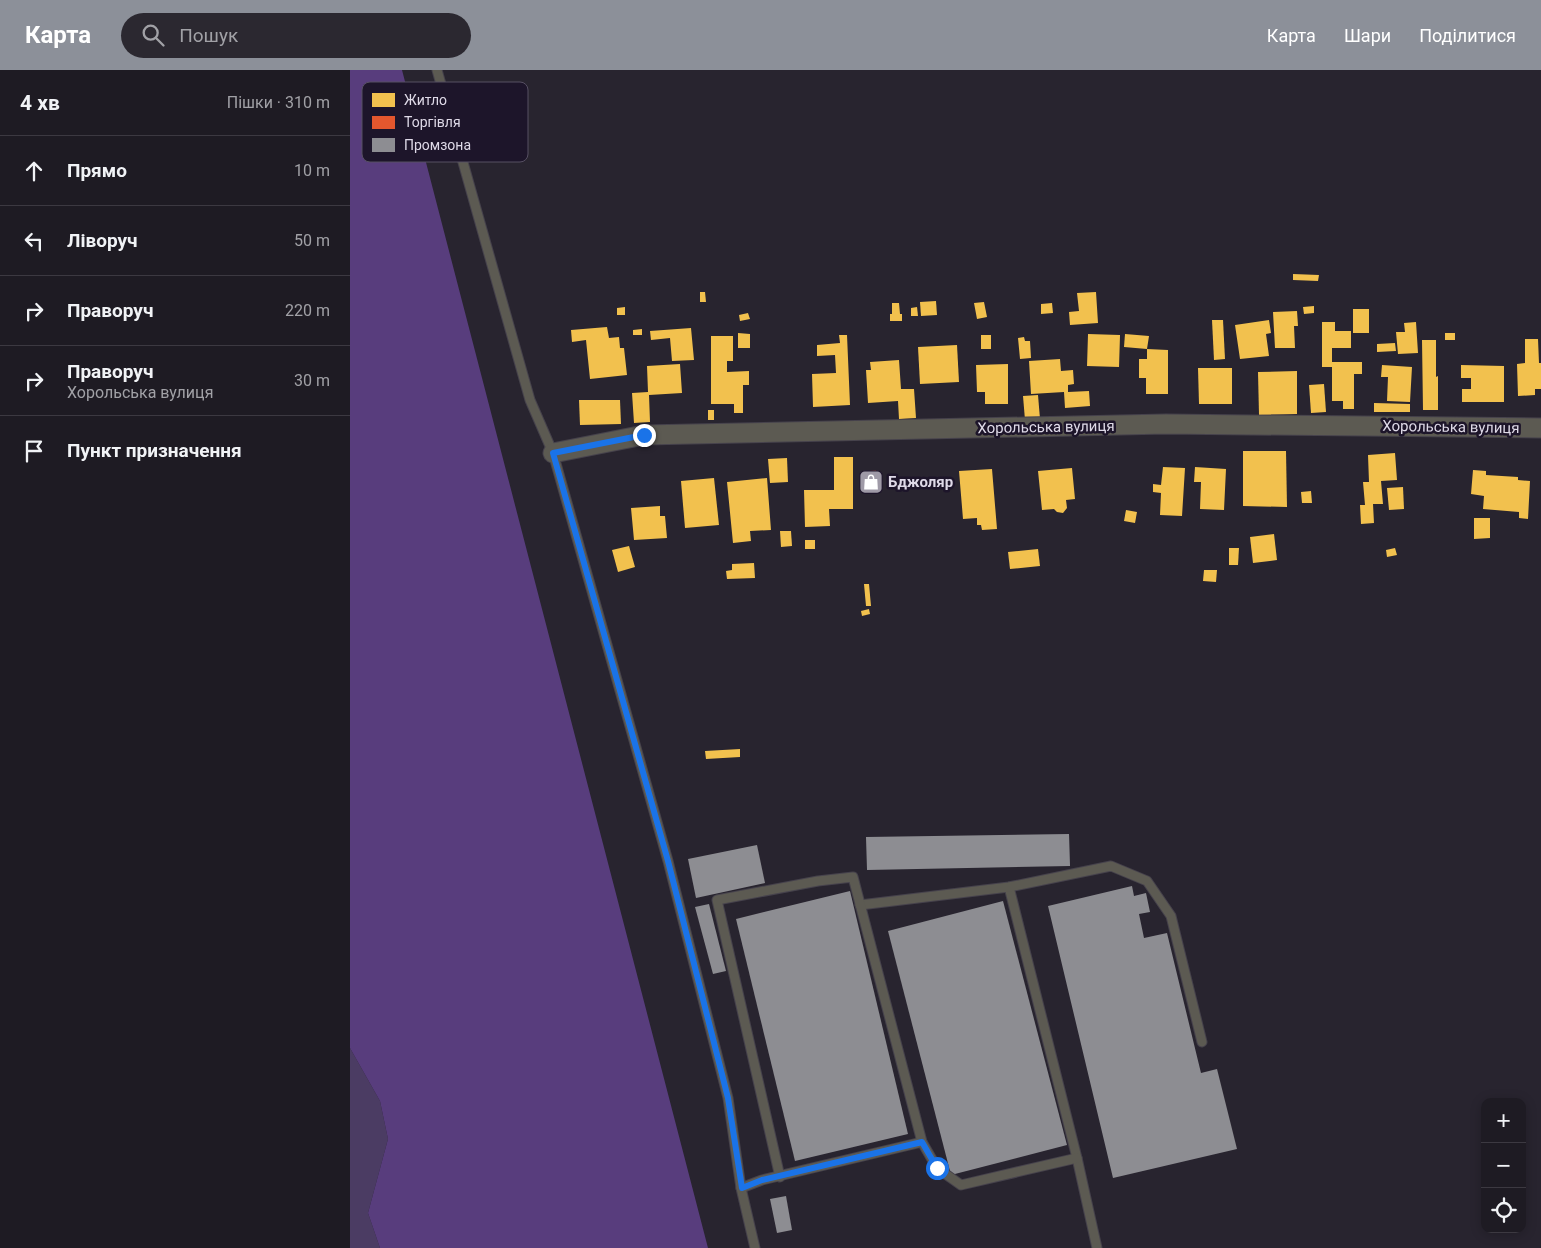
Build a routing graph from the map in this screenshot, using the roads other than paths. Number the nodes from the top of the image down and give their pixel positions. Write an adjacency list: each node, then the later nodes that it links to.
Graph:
1 (463, 162): 3 (lane)
2 (1541, 428): 3 (street, Хорольська вулиця)
3 (553, 453): 10 (lane)
4 (1009, 886): 5 (lane); 6 (lane); 8 (lane)
5 (860, 905): 7 (lane); 9 (lane)
6 (1202, 1042)
7 (922, 1142): 8 (lane); 9 (lane)
8 (1077, 1158): 12 (lane)
9 (780, 1177): 10 (lane)
10 (742, 1188): 11 (lane)
11 (755, 1248)
12 (1098, 1248)

